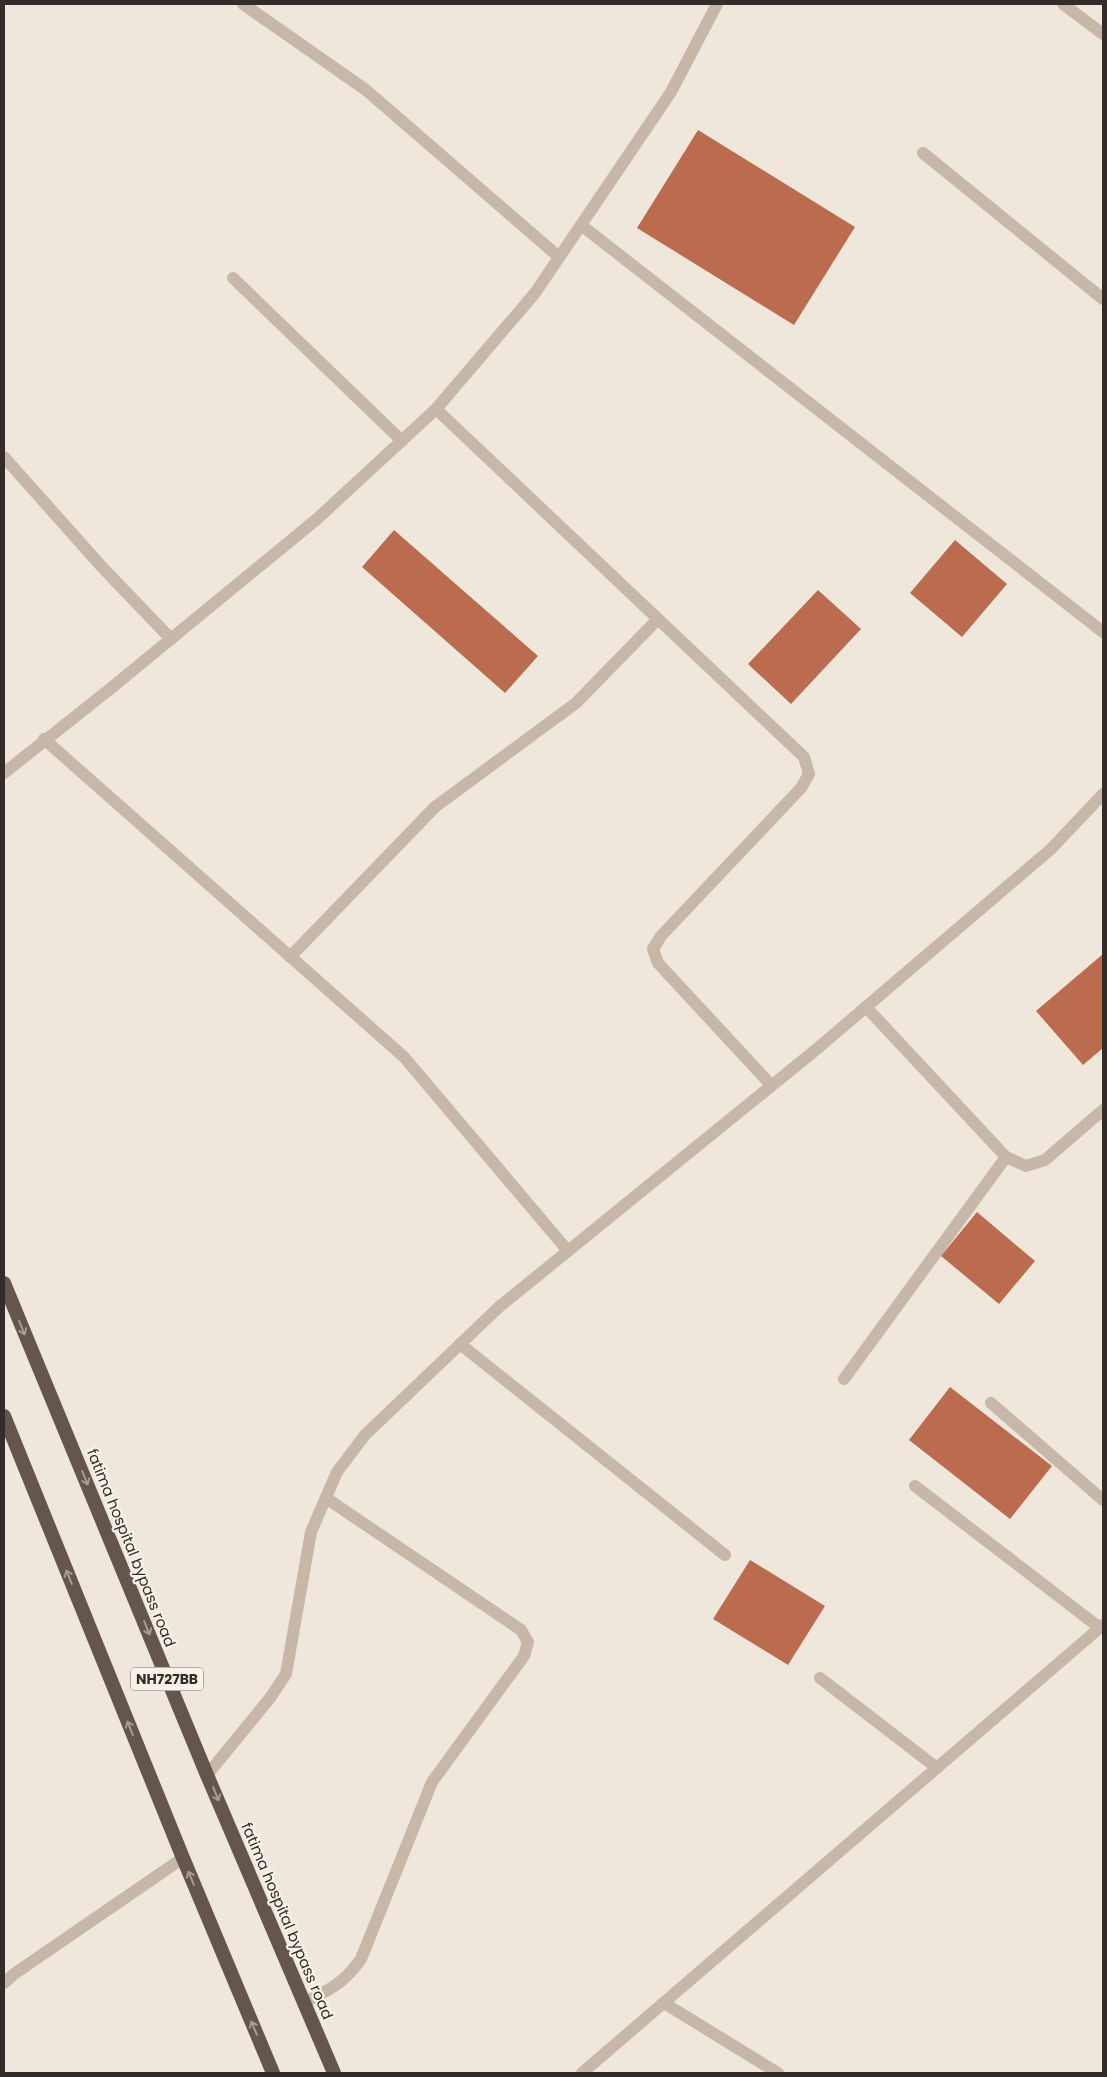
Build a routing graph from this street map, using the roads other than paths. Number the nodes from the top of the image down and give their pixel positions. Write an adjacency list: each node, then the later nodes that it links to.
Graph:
1 (242, 4): 7 (street)
2 (717, 4): 6 (street)
3 (1063, 4): 4 (street)
4 (1103, 34)
5 (923, 153): 9 (street)
6 (581, 225): 7 (street); 14 (street)
7 (559, 257): 10 (street)
8 (233, 278): 11 (street)
9 (1103, 299)
10 (436, 409): 11 (street); 13 (street)
11 (402, 441): 15 (street)
12 (4, 457): 15 (street)
13 (658, 619): 19 (street); 21 (street)
14 (1103, 632)
15 (171, 639): 16 (street)
16 (44, 739): 17 (street); 19 (street)
17 (4, 773)
18 (1103, 794): 20 (street)
19 (290, 957): 24 (street)
20 (866, 1007): 21 (street); 23 (street)
21 (771, 1086): 24 (street)
22 (1103, 1110): 23 (street)
23 (1006, 1157): 27 (street)
24 (568, 1251): 26 (street)
25 (4, 1283): 37 (highway, fatima hospital bypass road / NH727BB, one-way to 37)
26 (460, 1344): 31 (street); 33 (street)
27 (844, 1380)
28 (991, 1403): 32 (street)
29 (4, 1416): 38 (highway, NH727BB, one-way to 29)
30 (915, 1486): 34 (street)
31 (326, 1498): 37 (street); 40 (street)
32 (1103, 1500)
33 (725, 1555)
34 (1102, 1627): 36 (street)
35 (820, 1678): 36 (street)
36 (937, 1768): 41 (street)
37 (207, 1774): 40 (highway, fatima hospital bypass road / NH727BB, one-way to 40)
38 (183, 1858): 39 (street); 42 (highway, NH727BB, one-way to 38)
39 (4, 1983)
40 (305, 2002): 43 (highway, fatima hospital bypass road / NH727BB)
41 (664, 2003): 44 (street); 45 (street)
42 (273, 2073)
43 (334, 2073)
44 (582, 2073)
45 (778, 2073)

